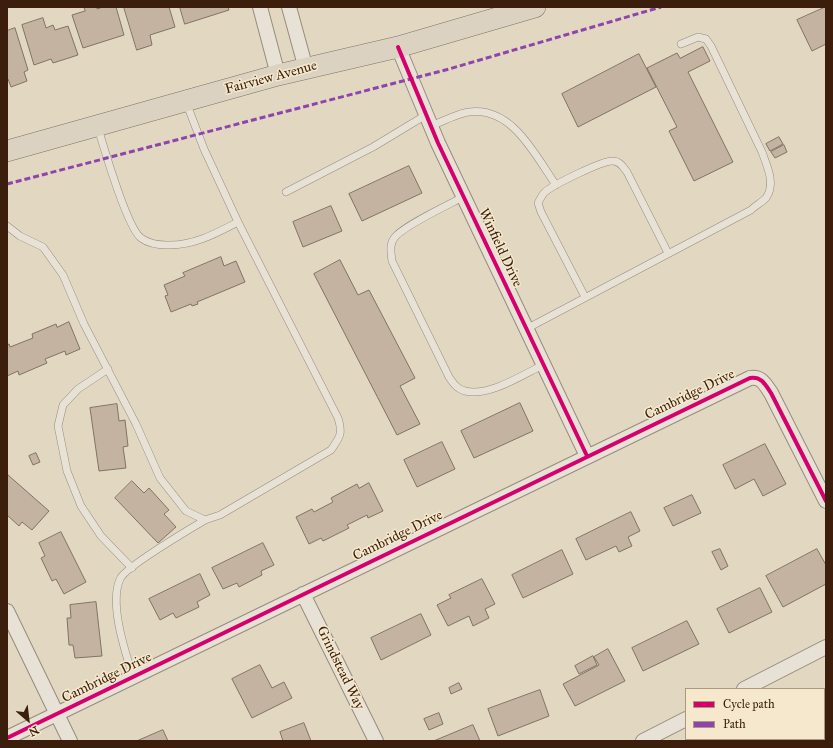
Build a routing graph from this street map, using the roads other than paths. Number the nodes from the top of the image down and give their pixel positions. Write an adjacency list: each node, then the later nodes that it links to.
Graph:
1 (260, 7): 7 (street)
2 (289, 7): 6 (street)
3 (535, 7): 5 (main road, Fairview Avenue)
4 (681, 44): 17 (lane)
5 (398, 47): 6 (main road, Fairview Avenue); 9 (street, Winfield Drive)
6 (306, 69): 7 (main road, Fairview Avenue)
7 (278, 75): 8 (main road, Fairview Avenue)
8 (186, 101): 10 (main road, Fairview Avenue); 15 (lane)
9 (429, 120): 12 (lane); 13 (lane); 14 (street, Winfield Drive)
10 (97, 126): 11 (main road, Fairview Avenue); 15 (lane)
11 (7, 152)
12 (556, 185): 17 (lane); 18 (lane)
13 (286, 192)
14 (463, 196): 19 (street, Winfield Drive); 20 (lane)
15 (238, 222): 24 (lane)
16 (7, 226): 21 (lane)
17 (668, 253): 18 (lane)
18 (585, 297): 19 (lane)
19 (526, 328): 20 (street, Winfield Drive)
20 (543, 365): 22 (street, Winfield Drive)
21 (108, 369): 24 (lane); 25 (lane)
22 (587, 456): 23 (street, Cambridge Drive); 26 (street, Cambridge Drive)
23 (826, 501)
24 (205, 520): 25 (lane)
25 (132, 568): 29 (lane)
26 (303, 594): 29 (street, Cambridge Drive); 35 (street, Grindstead Way)
27 (7, 611): 31 (street)
28 (826, 647): 30 (street)
29 (133, 677): 31 (street, Cambridge Drive)
30 (746, 688)
31 (57, 714): 33 (street, Cambridge Drive); 34 (street)
32 (685, 720): 36 (street)
33 (7, 738)
34 (70, 741)
35 (376, 741)
36 (643, 741)

